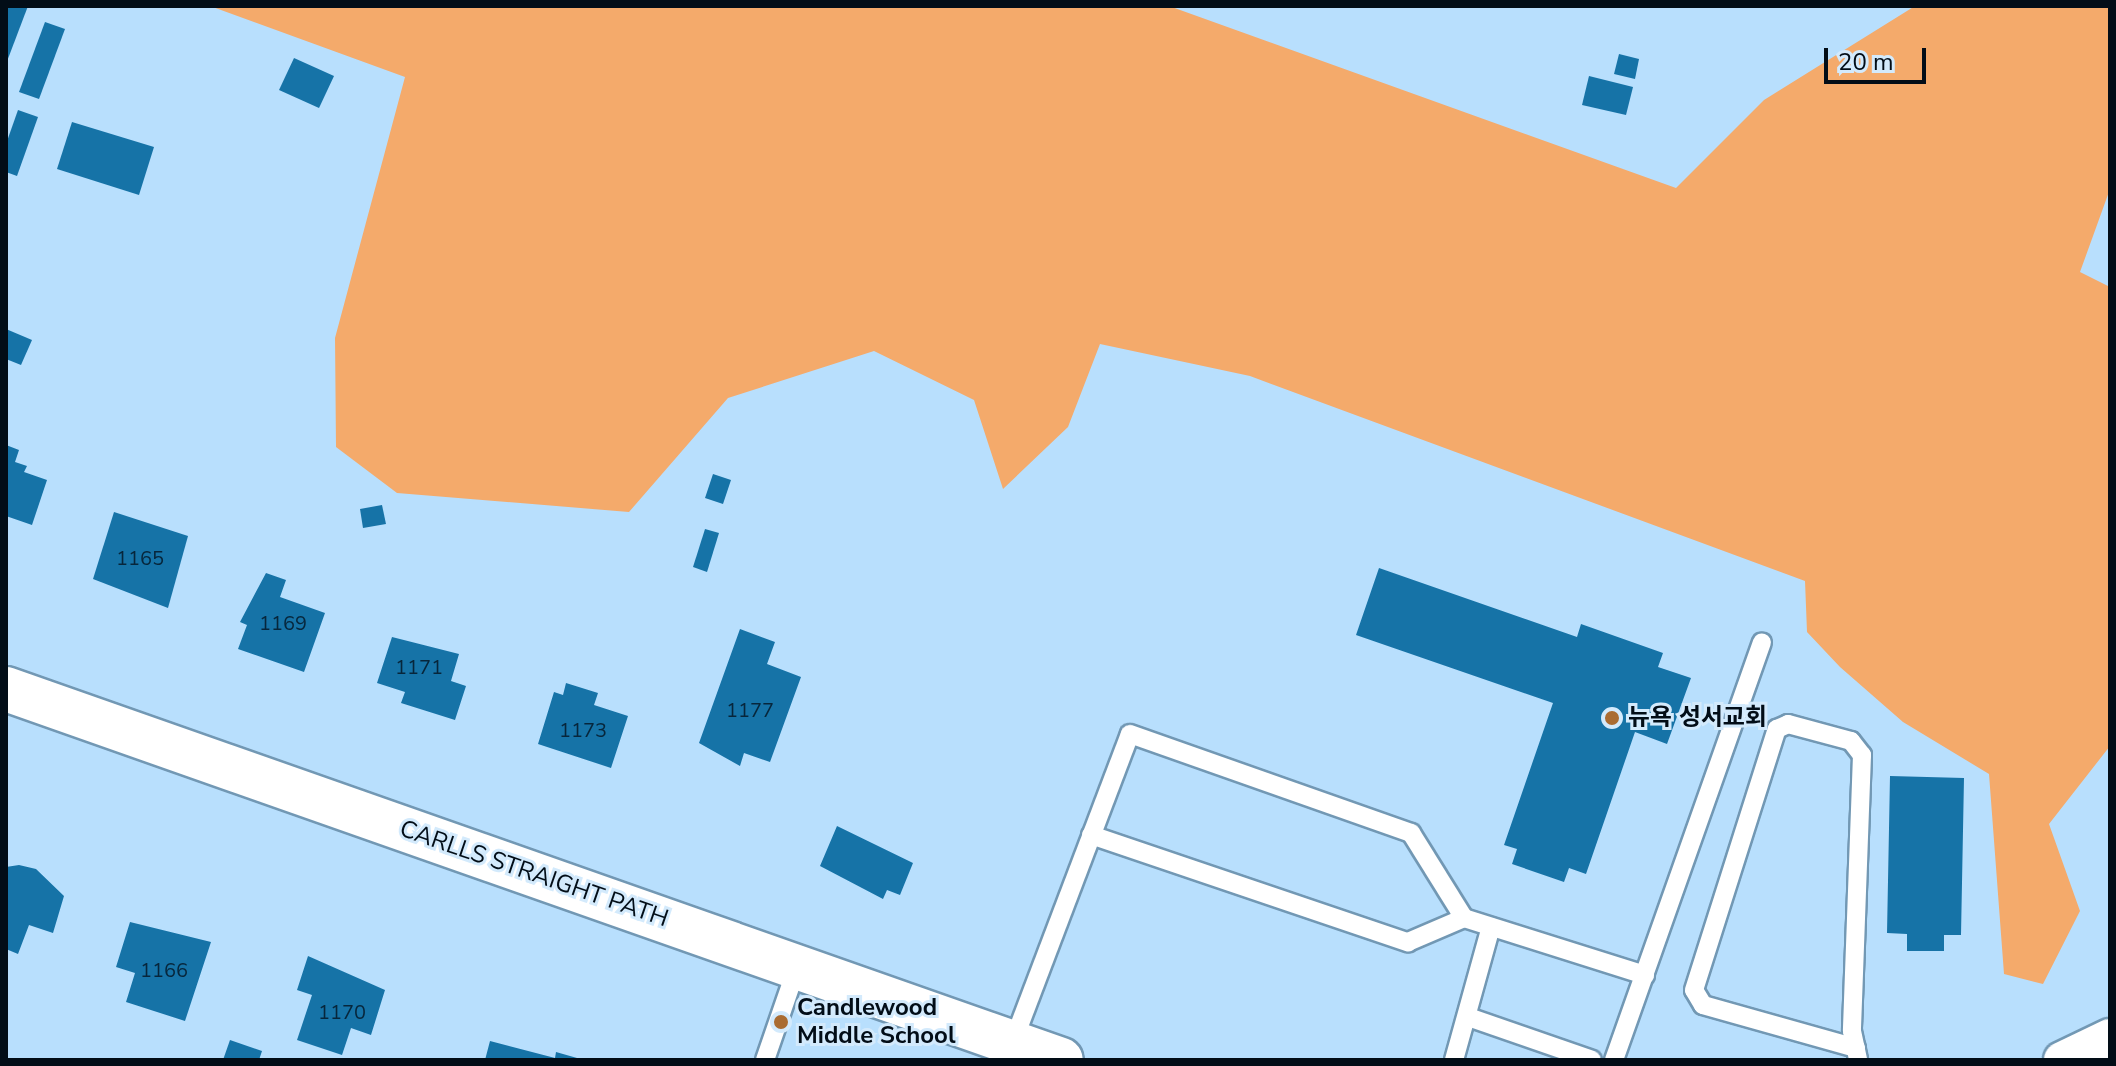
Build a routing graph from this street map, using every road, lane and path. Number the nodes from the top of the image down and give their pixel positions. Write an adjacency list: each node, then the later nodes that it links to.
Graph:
1 (1762, 642): 7 (lane)
2 (6, 689): 6 (street, CARLLS STRAIGHT PATH)
3 (1091, 835): 4 (lane); 4 (lane); 10 (lane)
4 (1464, 918): 5 (lane)
5 (1491, 927): 7 (lane); 8 (lane)
6 (797, 967): 10 (street, CARLLS STRAIGHT PATH); 12 (lane)
7 (1645, 975): 16 (lane)
8 (1471, 1018): 14 (lane); 15 (lane)
9 (2110, 1037): 17 (street)
10 (1009, 1051): 13 (street, CARLLS STRAIGHT PATH)
11 (1857, 1054): 11 (lane)
12 (765, 1060)
13 (1061, 1060)
14 (1454, 1060)
15 (1592, 1060)
16 (1614, 1060)
17 (2062, 1060)

